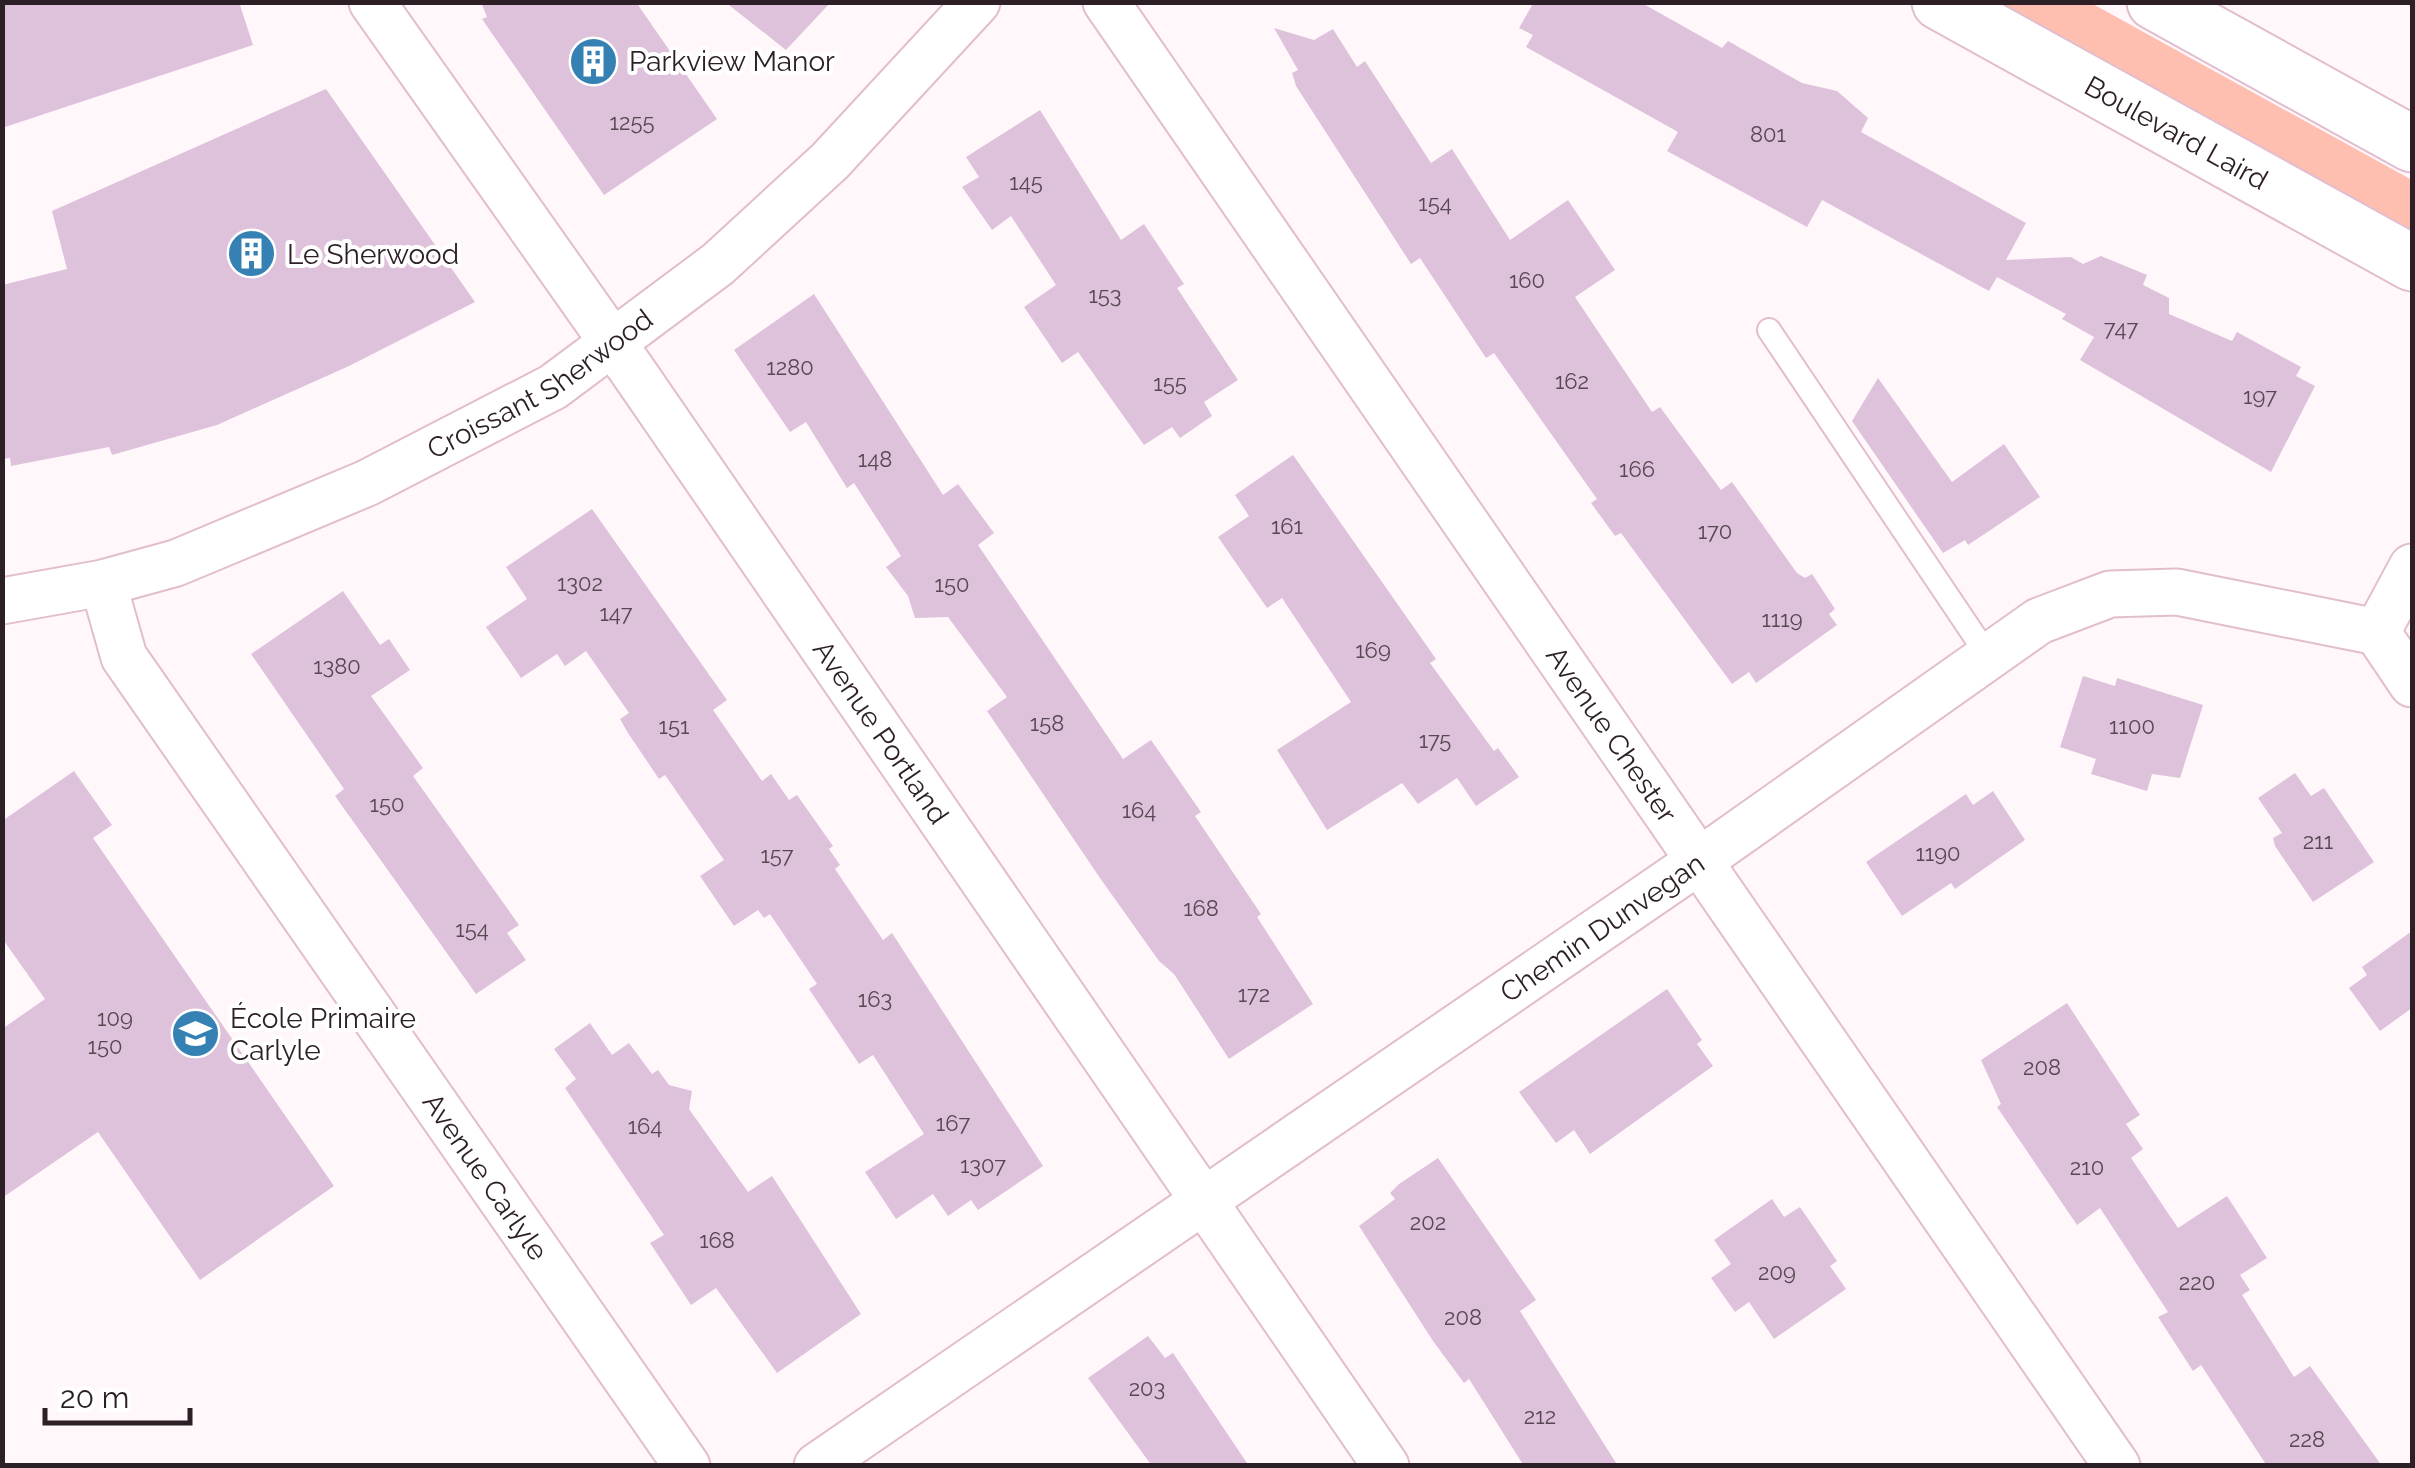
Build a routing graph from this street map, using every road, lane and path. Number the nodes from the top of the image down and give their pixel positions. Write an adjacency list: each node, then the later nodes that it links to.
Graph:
1 (372, 2): 9 (street, Avenue Portland)
2 (977, 2): 9 (street, Croissant Sherwood)
3 (1106, 2): 16 (street, Avenue Chester)
4 (1940, 2): 7 (street, Boulevard Laird)
5 (2155, 2): 6 (street)
6 (2412, 144)
7 (2412, 263)
8 (1769, 330): 14 (lane)
9 (614, 344): 11 (street, Croissant Sherwood); 17 (street, Avenue Portland)
10 (2412, 567): 13 (street)
11 (103, 584): 12 (street, Croissant Sherwood); 18 (street, Avenue Carlyle)
12 (2, 602)
13 (2376, 632): 14 (street, Chemin Dunvegan); 15 (street)
14 (1988, 656): 16 (street, Chemin Dunvegan)
15 (2412, 684)
16 (1702, 859): 17 (street, Chemin Dunvegan); 21 (street, Avenue Chester)
17 (1202, 1201): 19 (street, Chemin Dunvegan); 20 (street, Avenue Portland)
18 (687, 1466)
19 (817, 1466)
20 (1386, 1466)
21 (2117, 1466)

